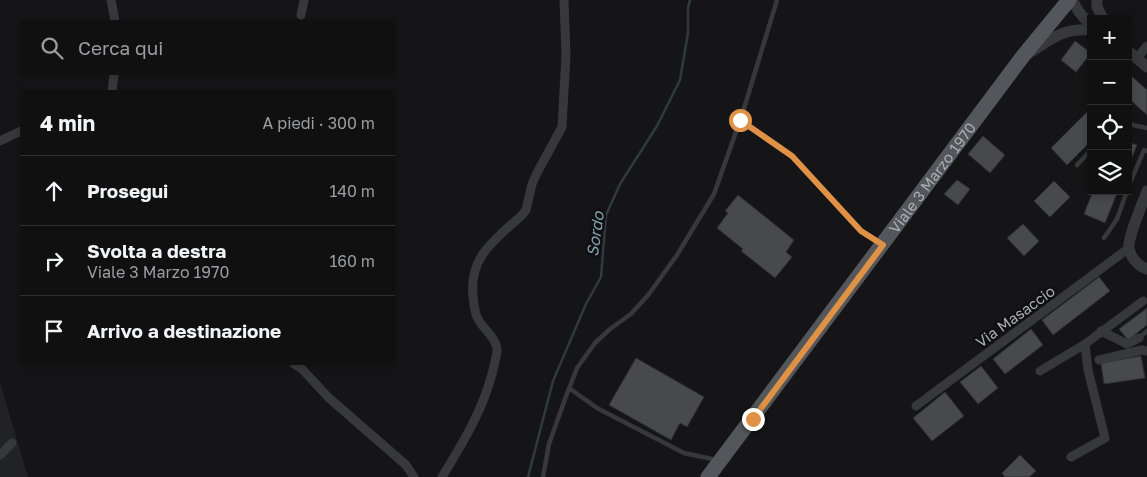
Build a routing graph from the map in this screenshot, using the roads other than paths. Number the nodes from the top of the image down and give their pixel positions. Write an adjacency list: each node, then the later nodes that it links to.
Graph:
1 (111, 0): 9 (street)
2 (304, 0): 8 (street)
3 (564, 0): 49 (street)
4 (777, 0): 18 (lane)
5 (1070, 0): 10 (street); 14 (main road, Viale 3 Marzo 1970)
6 (1086, 0): 7 (street)
7 (1097, 4)
8 (301, 15)
9 (115, 20)
10 (1087, 22)
11 (1087, 30): 14 (street)
12 (1147, 46): 13 (street)
13 (1132, 55): 15 (street)
14 (1023, 56): 30 (main road, Viale 3 Marzo 1970)
15 (1147, 67)
16 (114, 75): 17 (street)
17 (112, 90)
18 (740, 120): 30 (lane); 42 (lane)
19 (1132, 125): 20 (lane)
20 (1147, 128)
21 (20, 131): 22 (street)
22 (0, 140)
23 (1147, 151): 26 (lane)
24 (1087, 154): 25 (lane)
25 (1077, 165)
26 (1132, 180)
27 (1147, 191): 31 (street)
28 (1126, 195): 29 (lane)
29 (1104, 238)
30 (883, 245): 47 (main road, Viale 3 Marzo 1970)
31 (1129, 248): 32 (street); 43 (street, Via Masaccio)
32 (1147, 269)
33 (1142, 301): 35 (street)
34 (1147, 331): 36 (lane)
35 (1101, 332): 36 (street); 37 (street)
36 (1139, 338)
37 (1085, 344): 41 (street); 46 (street)
38 (1147, 351): 39 (street)
39 (1099, 360)
40 (296, 365): 48 (street)
41 (1040, 371)
42 (569, 388): 47 (lane); 50 (lane)
43 (916, 406)
44 (12, 443): 45 (street)
45 (0, 455)
46 (1071, 458)
47 (721, 461): 51 (main road, Viale 3 Marzo 1970)
48 (414, 477)
49 (442, 477)
50 (543, 477)
51 (708, 477)

